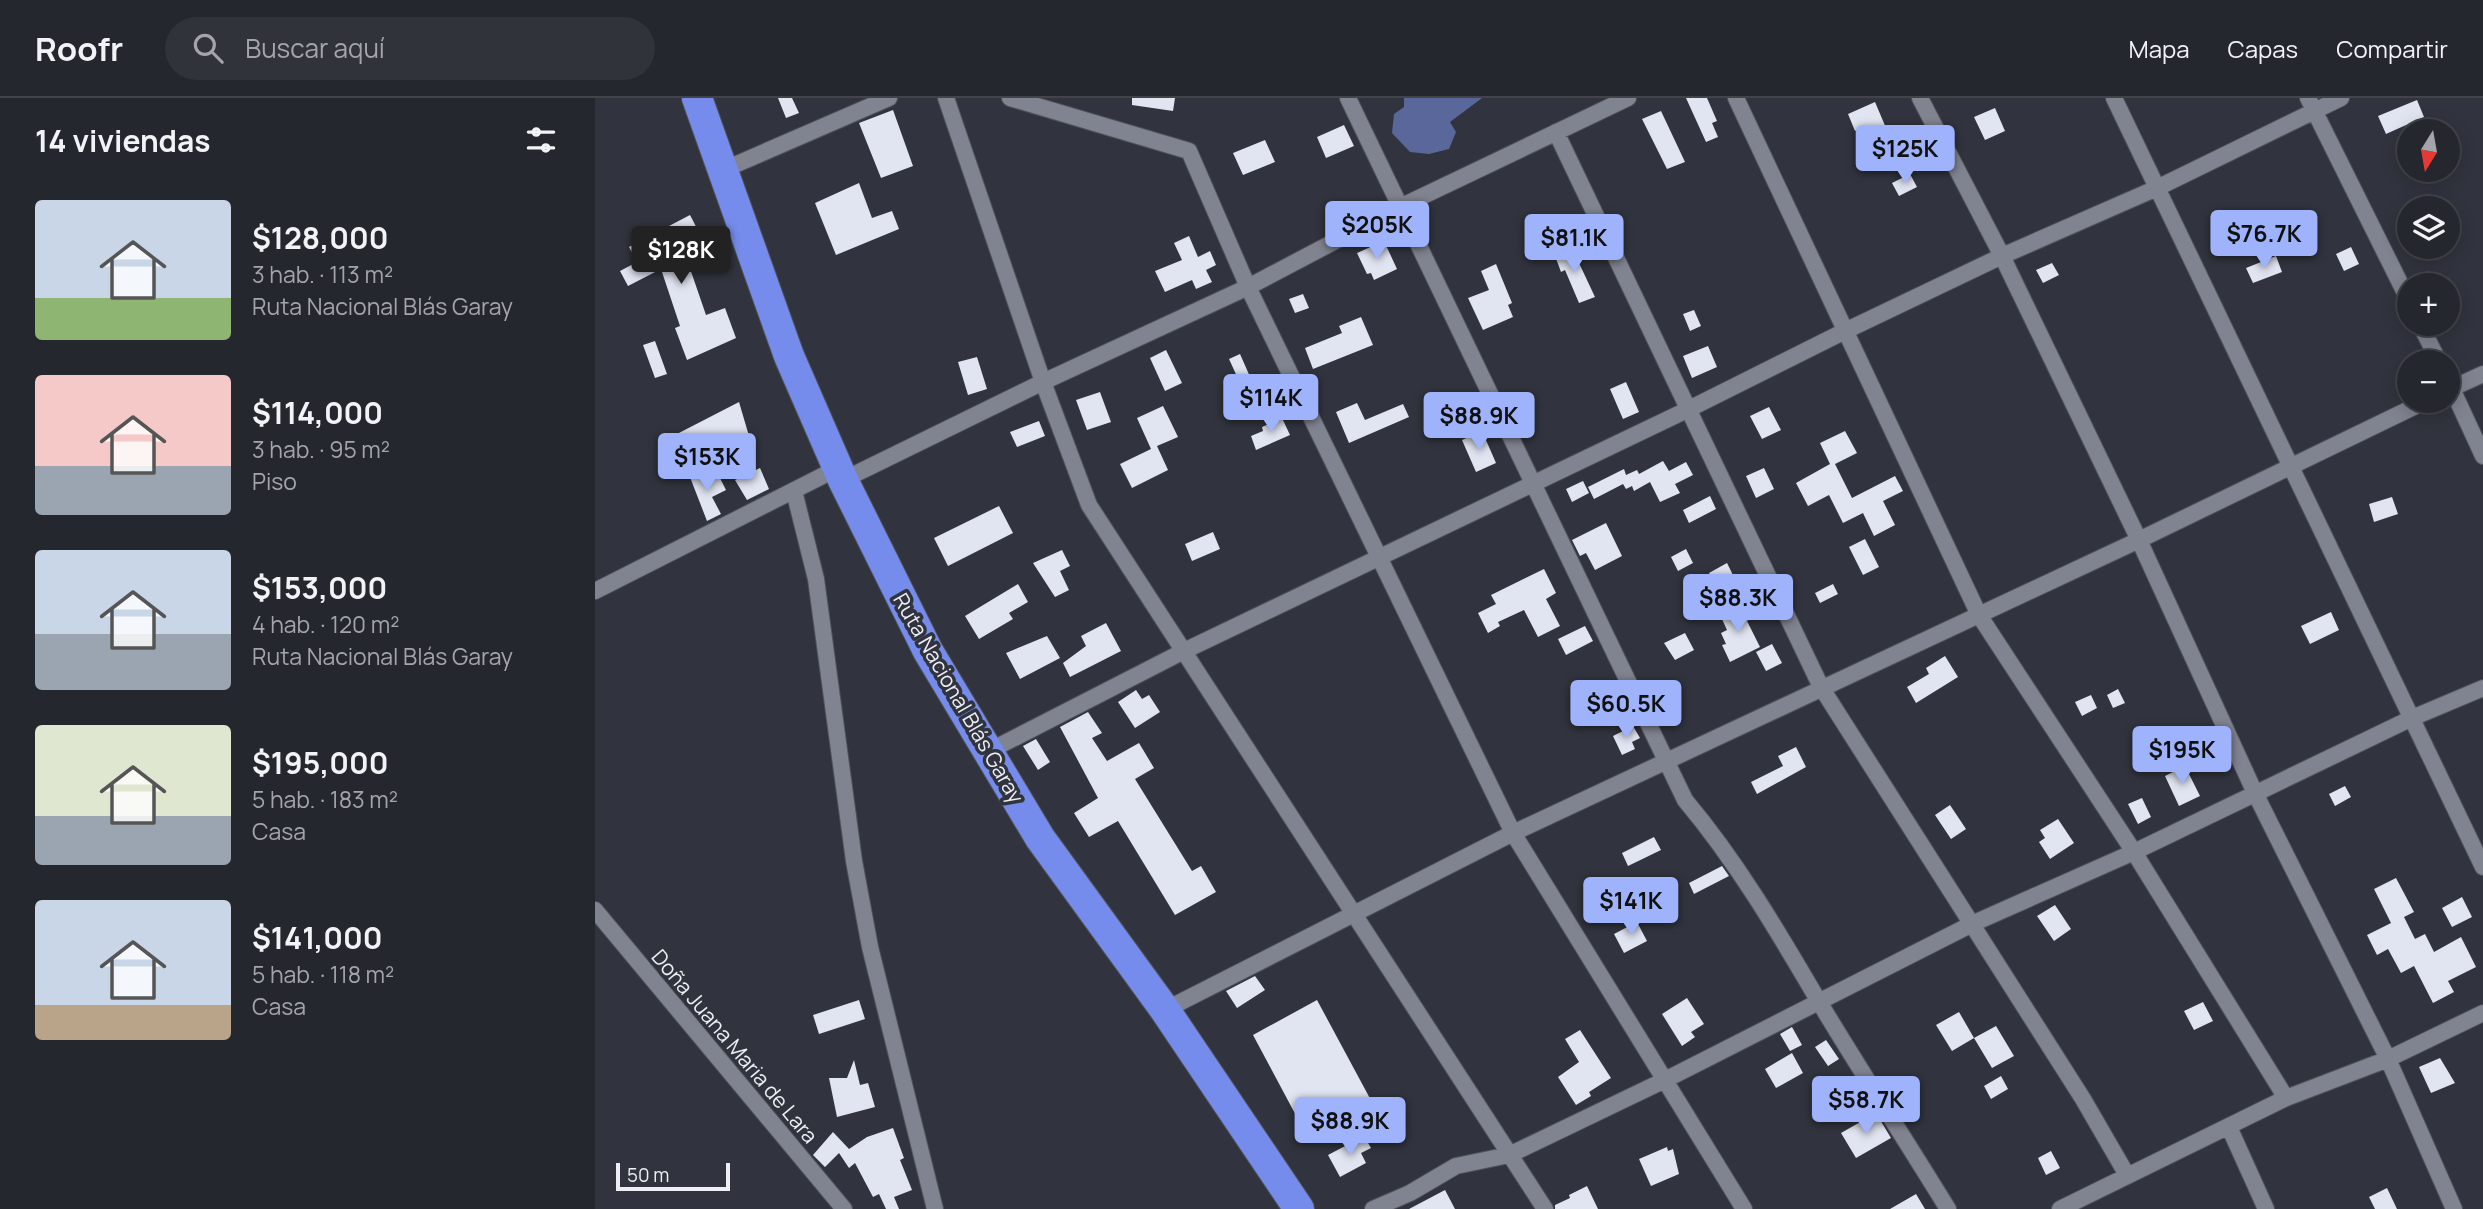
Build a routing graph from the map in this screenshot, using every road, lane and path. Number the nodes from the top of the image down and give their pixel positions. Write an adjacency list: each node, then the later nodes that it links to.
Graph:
1 (697, 98): 13 (highway, Ruta Nacional Blás Garay)
2 (889, 98): 13 (street)
3 (946, 98): 21 (street)
4 (1010, 98): 18 (street)
5 (1348, 98): 15 (street)
6 (1627, 98): 12 (street)
7 (1736, 98): 19 (street)
8 (1920, 98): 16 (street)
9 (2114, 98): 14 (street)
10 (2341, 98): 11 (street)
11 (2311, 104): 14 (street); 17 (street)
12 (1556, 132): 15 (street); 24 (street)
13 (723, 170): 28 (highway, Ruta Nacional Blás Garay)
14 (2157, 188): 16 (street); 27 (street)
15 (1401, 207): 18 (street); 29 (street)
16 (2002, 256): 19 (street); 31 (street)
17 (2397, 277)
18 (1248, 287): 21 (street); 32 (street)
19 (1843, 332): 24 (street); 34 (street)
20 (2483, 374): 22 (street)
21 (1043, 382): 28 (street); 35 (street)
22 (2460, 382)
23 (2460, 407): 26 (street)
24 (1689, 410): 29 (street); 36 (street)
25 (2400, 413): 27 (street)
26 (2483, 456)
27 (2292, 464): 31 (street); 38 (street)
28 (841, 474): 30 (street); 39 (highway, Ruta Nacional Blás Garay)
29 (1532, 483): 32 (street); 40 (street)
30 (794, 491): 33 (street); 59 (street)
31 (2139, 540): 34 (street); 41 (street)
32 (1380, 559): 35 (street); 42 (street)
33 (595, 591)
34 (1979, 615): 36 (street); 43 (street)
35 (1184, 651): 39 (street); 46 (street)
36 (1821, 687): 40 (street); 47 (street)
37 (2483, 688): 38 (street)
38 (2412, 718): 41 (street); 44 (street)
39 (989, 751): 49 (highway, Ruta Nacional Blás Garay)
40 (1667, 764): 42 (street); 48 (street)
41 (2255, 793): 43 (street); 51 (street)
42 (1513, 833): 46 (street); 52 (street)
43 (2134, 852): 47 (street); 53 (street)
44 (2483, 867)
45 (595, 909): 58 (street, Doña Juana Maria de Lara)
46 (1355, 912): 49 (street); 55 (street)
47 (1974, 923): 48 (street); 56 (street)
48 (1819, 1001): 52 (street); 64 (street)
49 (1165, 1010): 60 (highway, Ruta Nacional Blás Garay)
50 (2483, 1013): 51 (street)
51 (2388, 1059): 53 (street); 66 (street)
52 (1665, 1080): 55 (street); 63 (street)
53 (2286, 1098): 54 (street)
54 (2229, 1126): 56 (street); 65 (street)
55 (1509, 1155): 61 (street); 62 (street)
56 (2127, 1175): 57 (street)
57 (2068, 1207)
58 (844, 1209)
59 (935, 1209)
60 (1299, 1209)
61 (1373, 1209)
62 (1545, 1209)
63 (1744, 1209)
64 (1948, 1209)
65 (2266, 1209)
66 (2455, 1209)

